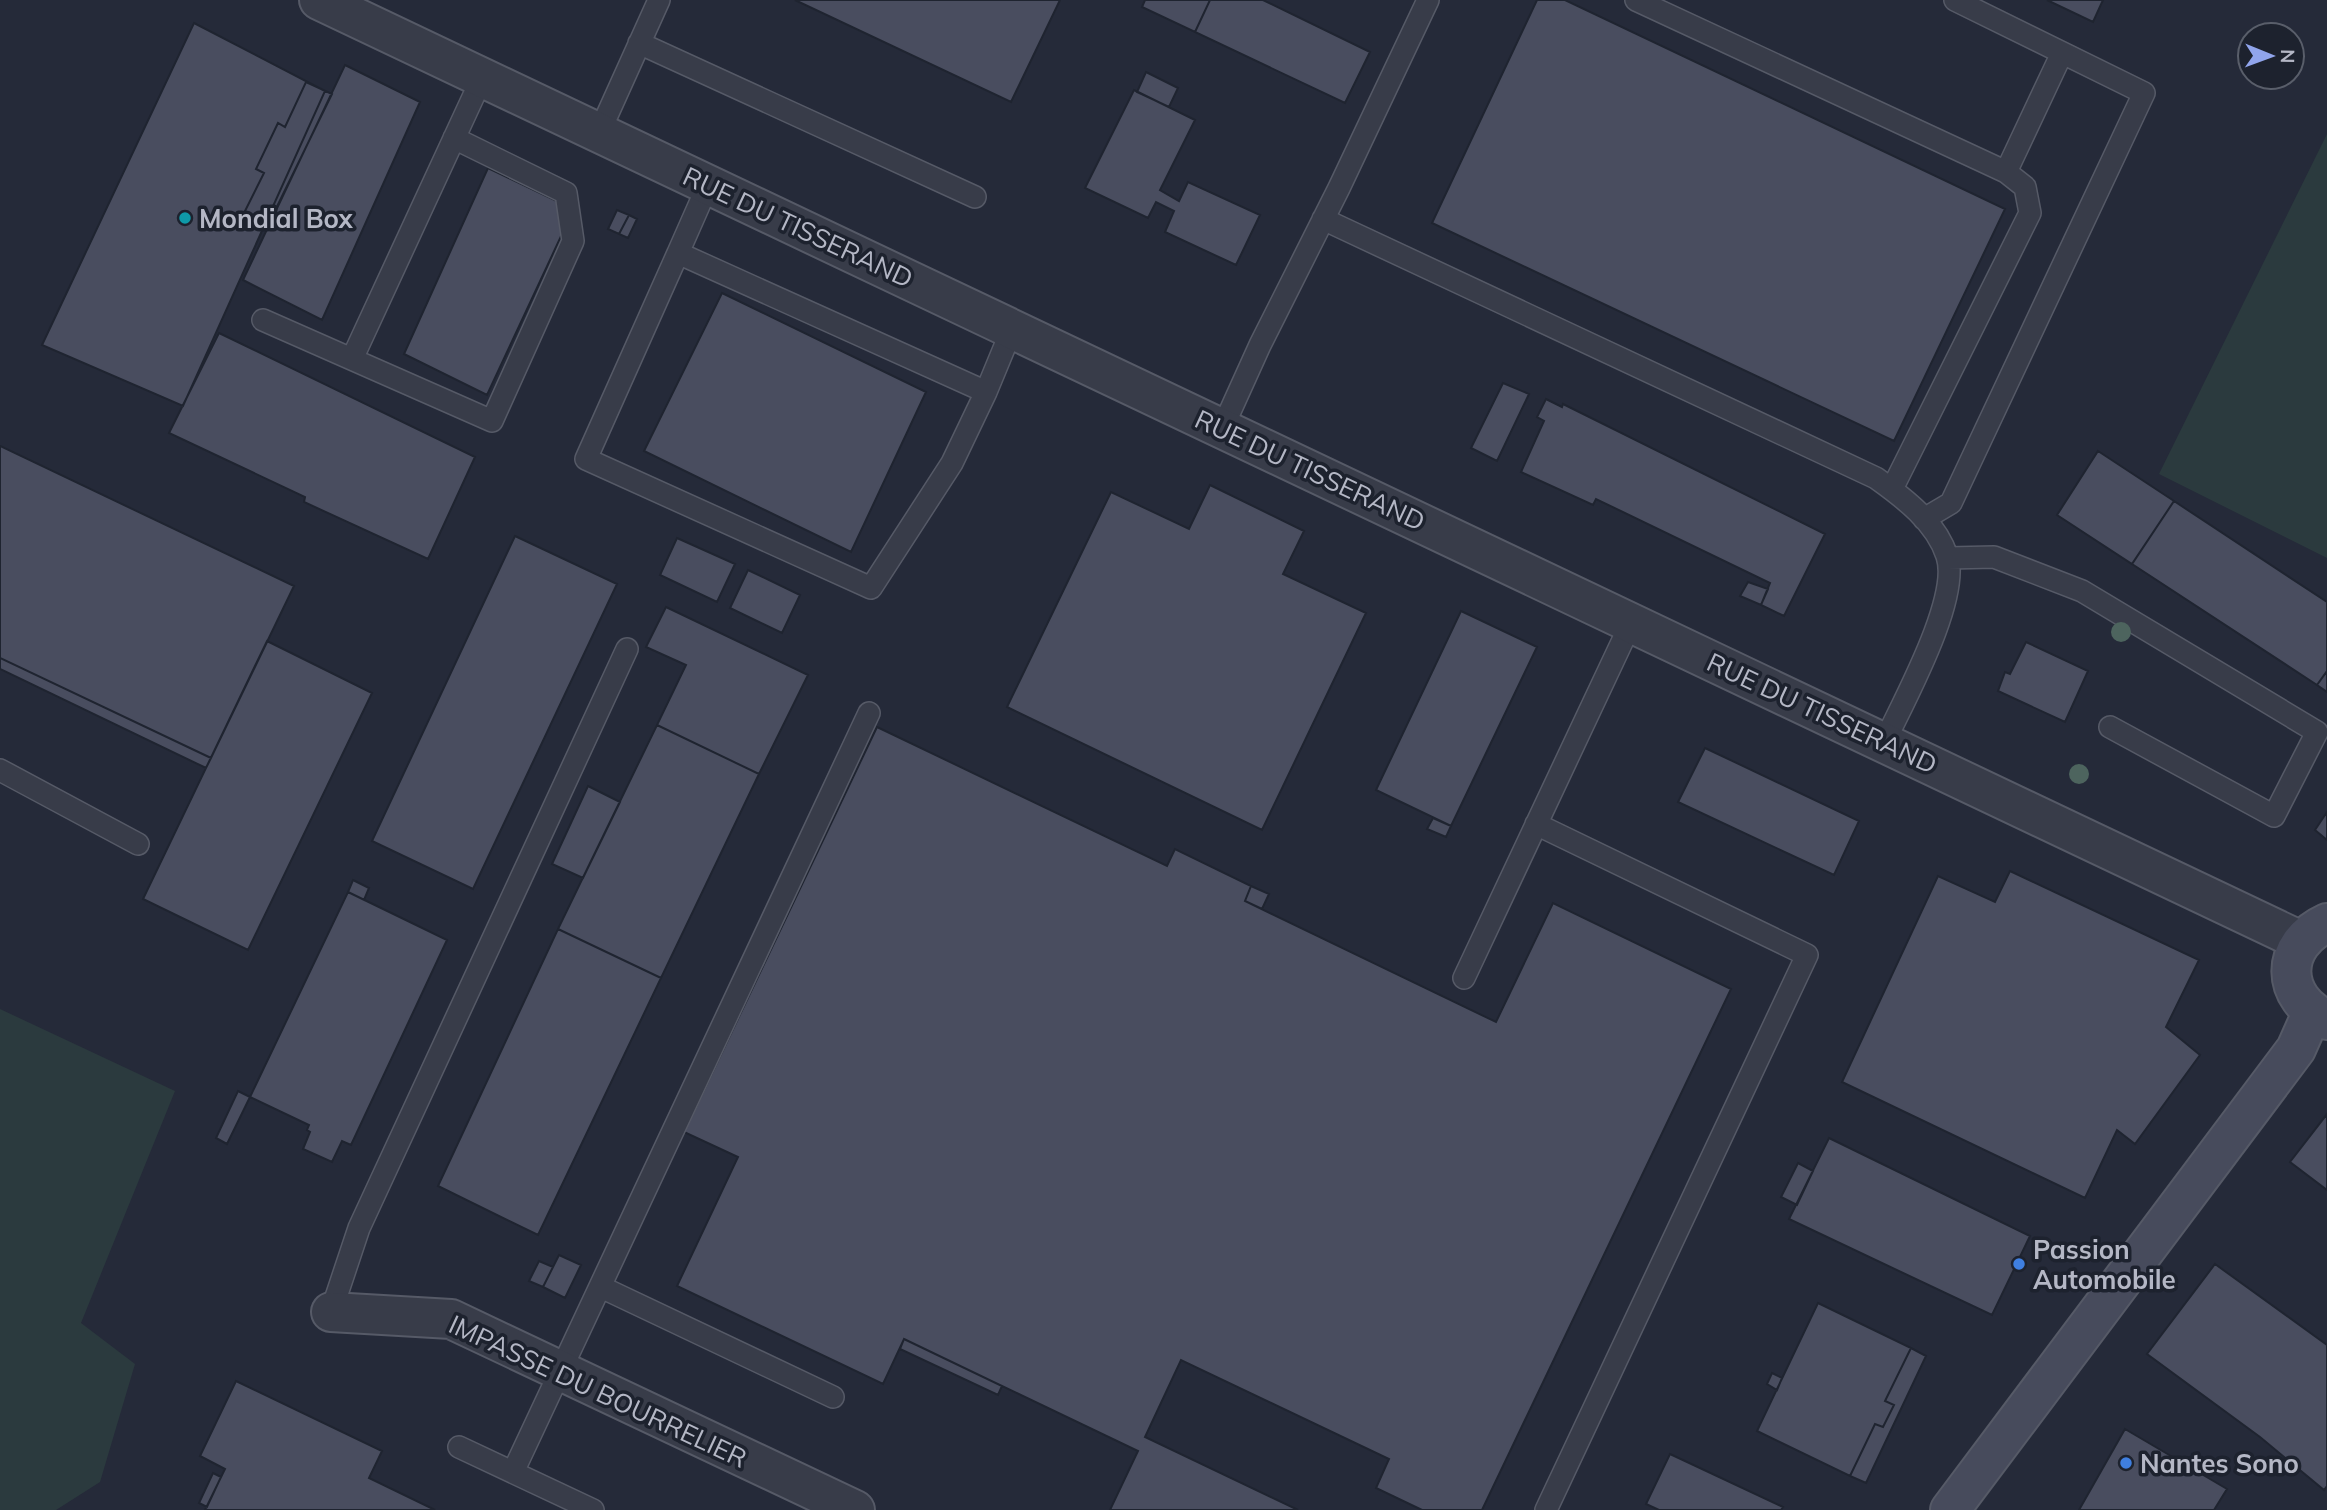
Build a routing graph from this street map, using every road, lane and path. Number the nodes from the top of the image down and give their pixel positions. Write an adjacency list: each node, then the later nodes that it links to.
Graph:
1 (318, 0): 8 (street, RUE DU TISSERAND)
2 (659, 0): 6 (lane)
3 (1428, 0): 14 (lane)
4 (1636, 0): 11 (lane)
5 (1955, 0): 7 (lane)
6 (639, 43): 9 (lane); 13 (lane)
7 (2062, 53): 11 (lane); 22 (lane)
8 (482, 78): 9 (street, RUE DU TISSERAND); 10 (lane)
9 (598, 133): 12 (street, RUE DU TISSERAND)
10 (454, 138): 18 (lane); 18 (lane)
11 (2006, 172): 21 (lane)
12 (708, 185): 15 (lane); 17 (street, RUE DU TISSERAND)
13 (975, 197)
14 (1323, 219): 20 (lane); 21 (lane)
15 (678, 253): 19 (lane); 19 (lane)
16 (263, 320): 18 (lane)
17 (1013, 329): 19 (lane); 20 (street, RUE DU TISSERAND)
18 (352, 359)
19 (986, 392)
20 (1222, 429): 24 (street, RUE DU TISSERAND)
21 (1892, 489): 22 (lane)
22 (1924, 519): 23 (lane)
23 (1948, 558): 27 (lane); 28 (lane)
24 (1631, 623): 28 (street, RUE DU TISSERAND); 30 (lane)
25 (627, 649): 36 (lane)
26 (869, 713): 35 (lane)
27 (2110, 727)
28 (1884, 743): 32 (street, RUE DU TISSERAND)
29 (0, 771): 31 (lane)
30 (1536, 824): 33 (lane); 43 (lane)
31 (138, 844)
32 (2314, 932): 34 (street)
33 (1464, 978)
34 (2320, 1016): 44 (street)
35 (601, 1287): 37 (lane); 38 (lane)
36 (331, 1311): 37 (street, IMPASSE DU BOURRELIER)
37 (562, 1371): 40 (lane); 42 (street, IMPASSE DU BOURRELIER)
38 (833, 1397)
39 (459, 1447): 40 (lane)
40 (513, 1472): 41 (lane)
41 (593, 1510)
42 (855, 1510)
43 (1546, 1510)
44 (1950, 1510)

